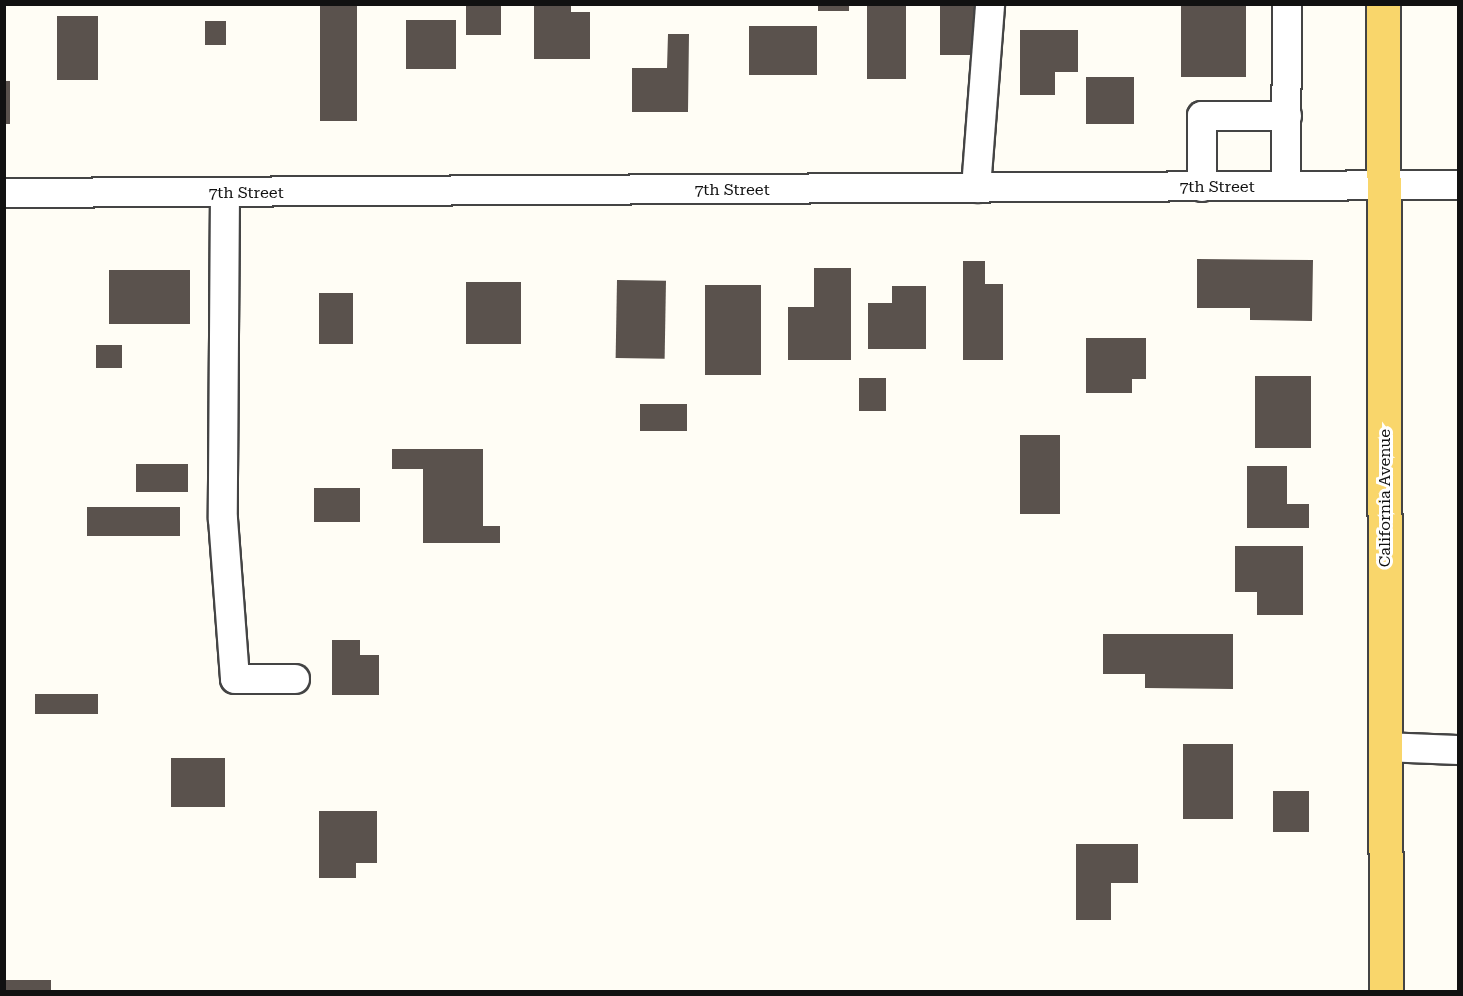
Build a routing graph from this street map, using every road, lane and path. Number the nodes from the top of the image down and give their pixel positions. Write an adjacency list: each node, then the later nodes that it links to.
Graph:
1 (990, 4): 9 (street)
2 (1287, 4): 4 (street)
3 (1383, 4): 7 (main road, California Avenue)
4 (1287, 116): 6 (street); 8 (street)
5 (1458, 185): 7 (street, 7th Street)
6 (1286, 186): 7 (street, 7th Street); 8 (street, 7th Street)
7 (1384, 186): 13 (main road, California Avenue)
8 (1202, 187): 9 (street, 7th Street)
9 (976, 188): 11 (street, 7th Street)
10 (4, 193): 11 (street, 7th Street)
11 (225, 193): 12 (street)
12 (295, 679)
13 (1385, 747): 14 (street); 15 (main road, California Avenue)
14 (1458, 750)
15 (1386, 992)

